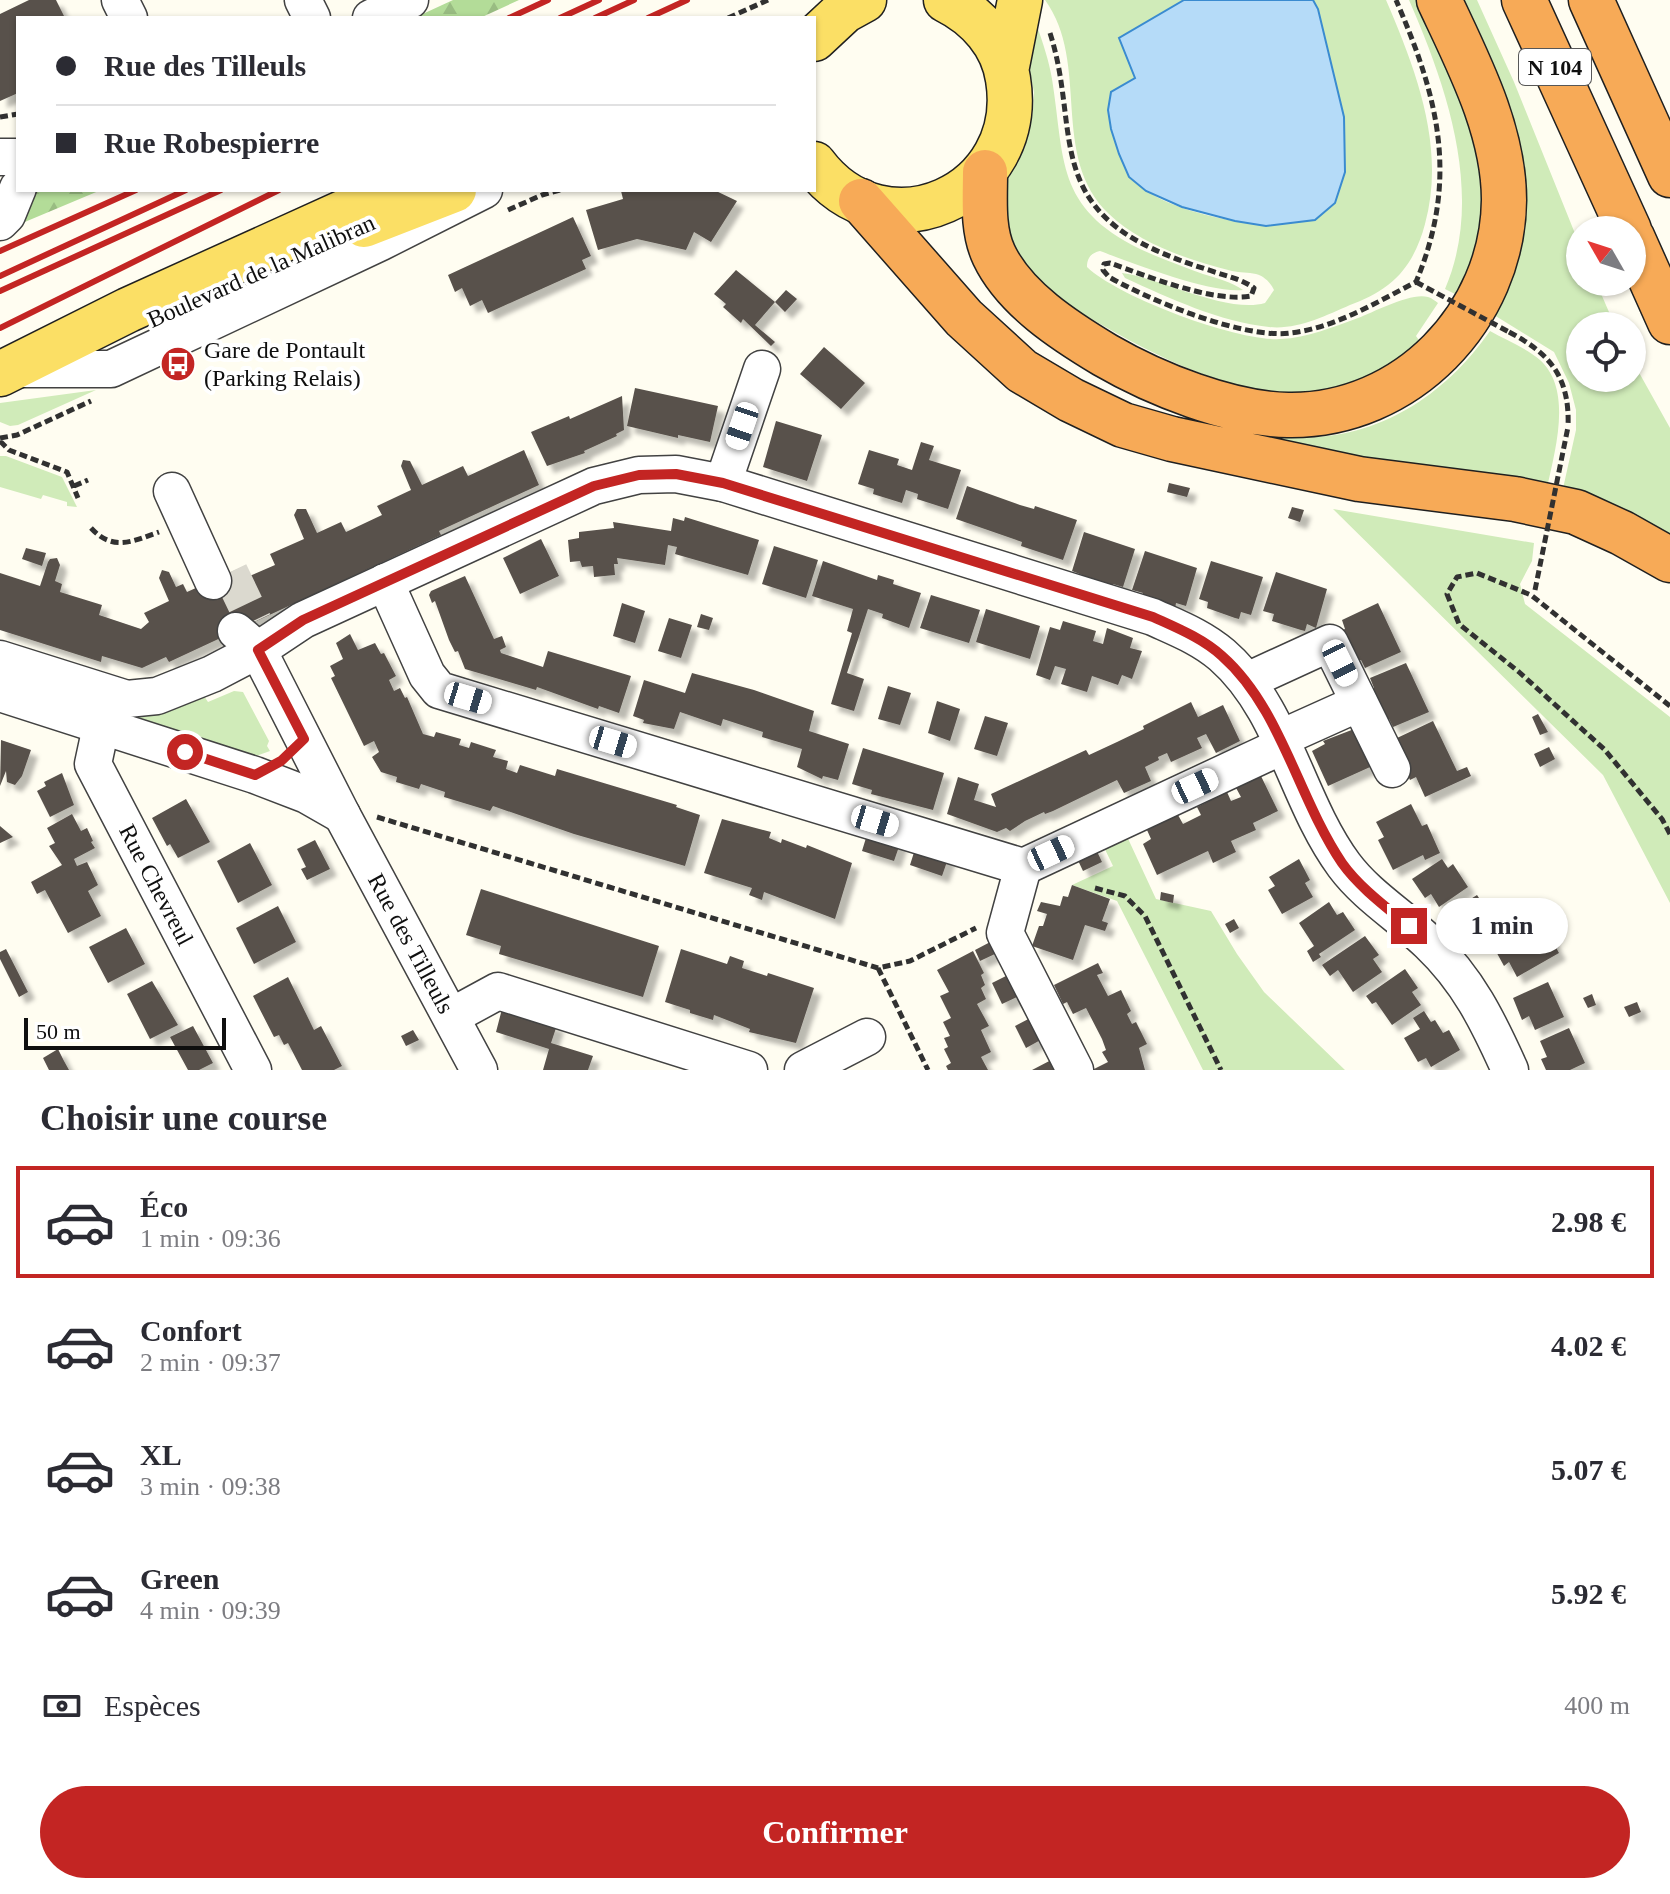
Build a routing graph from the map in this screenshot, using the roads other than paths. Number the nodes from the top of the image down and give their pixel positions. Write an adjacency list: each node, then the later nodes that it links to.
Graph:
1 (410, 0): 8 (street)
2 (864, 0): 9 (main road)
3 (946, 0): 10 (main road)
4 (1439, 0): 12 (highway)
5 (1524, 0): 19 (highway, N 104)
6 (1591, 0): 13 (highway, N 104)
7 (1033, 10): 10 (main road)
8 (375, 16)
9 (816, 37)
10 (1007, 66): 12 (main road)
11 (816, 166): 18 (main road)
12 (985, 172): 18 (main road)
13 (1670, 175)
14 (16, 192): 20 (street)
15 (389, 192): 23 (main road, Boulevard de la Malibran)
16 (449, 192): 23 (main road, Boulevard de la Malibran)
17 (480, 192): 25 (street)
18 (861, 201): 28 (highway)
19 (1623, 216)
20 (0, 222)
21 (1646, 268): 22 (highway)
22 (1670, 322)
23 (66, 342): 25 (main road, Boulevard de la Malibran)
24 (762, 369): 26 (street)
25 (5, 371)
26 (723, 483): 30 (street); 33 (street)
27 (182, 499): 29 (street)
28 (1670, 560)
29 (222, 576)
30 (385, 582): 31 (street); 42 (street)
31 (249, 634): 36 (street); 37 (street, Rue des Tilleuls)
32 (0, 659): 36 (street)
33 (1247, 681): 35 (street); 38 (street)
34 (0, 693): 36 (street)
35 (1359, 703): 38 (street); 39 (street)
36 (104, 709): 40 (street); 45 (street, Rue Chevreul)
37 (304, 739): 40 (street); 41 (street, Rue des Tilleuls)
38 (1280, 743): 42 (street); 50 (street)
39 (1392, 769)
40 (255, 775): 41 (street)
41 (342, 815): 43 (street, Rue des Tilleuls)
42 (1023, 867): 49 (street)
43 (452, 1016): 46 (street, Rue des Tilleuls); 47 (street)
44 (867, 1037): 48 (street)
45 (253, 1070)
46 (479, 1070)
47 (749, 1070)
48 (803, 1070)
49 (1075, 1070)
50 (1510, 1070)

